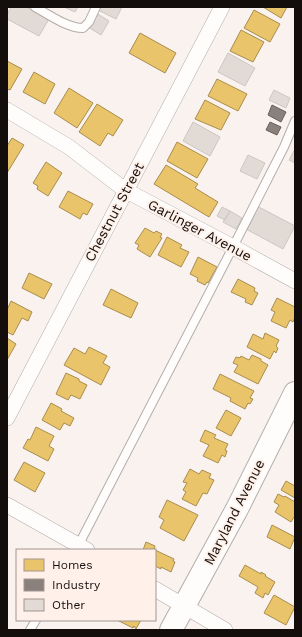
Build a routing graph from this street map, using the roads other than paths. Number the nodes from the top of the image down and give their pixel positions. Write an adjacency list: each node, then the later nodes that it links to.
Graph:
1 (35, 7): 2 (lane)
2 (96, 7)
3 (222, 7): 6 (street, Chestnut Street)
4 (7, 110): 6 (street, Garlinger Avenue)
5 (295, 121): 7 (lane)
6 (126, 190): 7 (street, Garlinger Avenue); 10 (street, Chestnut Street)
7 (233, 247): 8 (street, Garlinger Avenue); 12 (lane)
8 (295, 281)
9 (295, 393): 14 (street, Maryland Avenue)
10 (7, 418)
11 (7, 505): 12 (street)
12 (80, 548)
13 (156, 591): 14 (street)
14 (184, 607): 17 (street, Maryland Avenue); 18 (street)
15 (35, 621): 16 (lane)
16 (30, 630)
17 (171, 630)
18 (226, 630)

